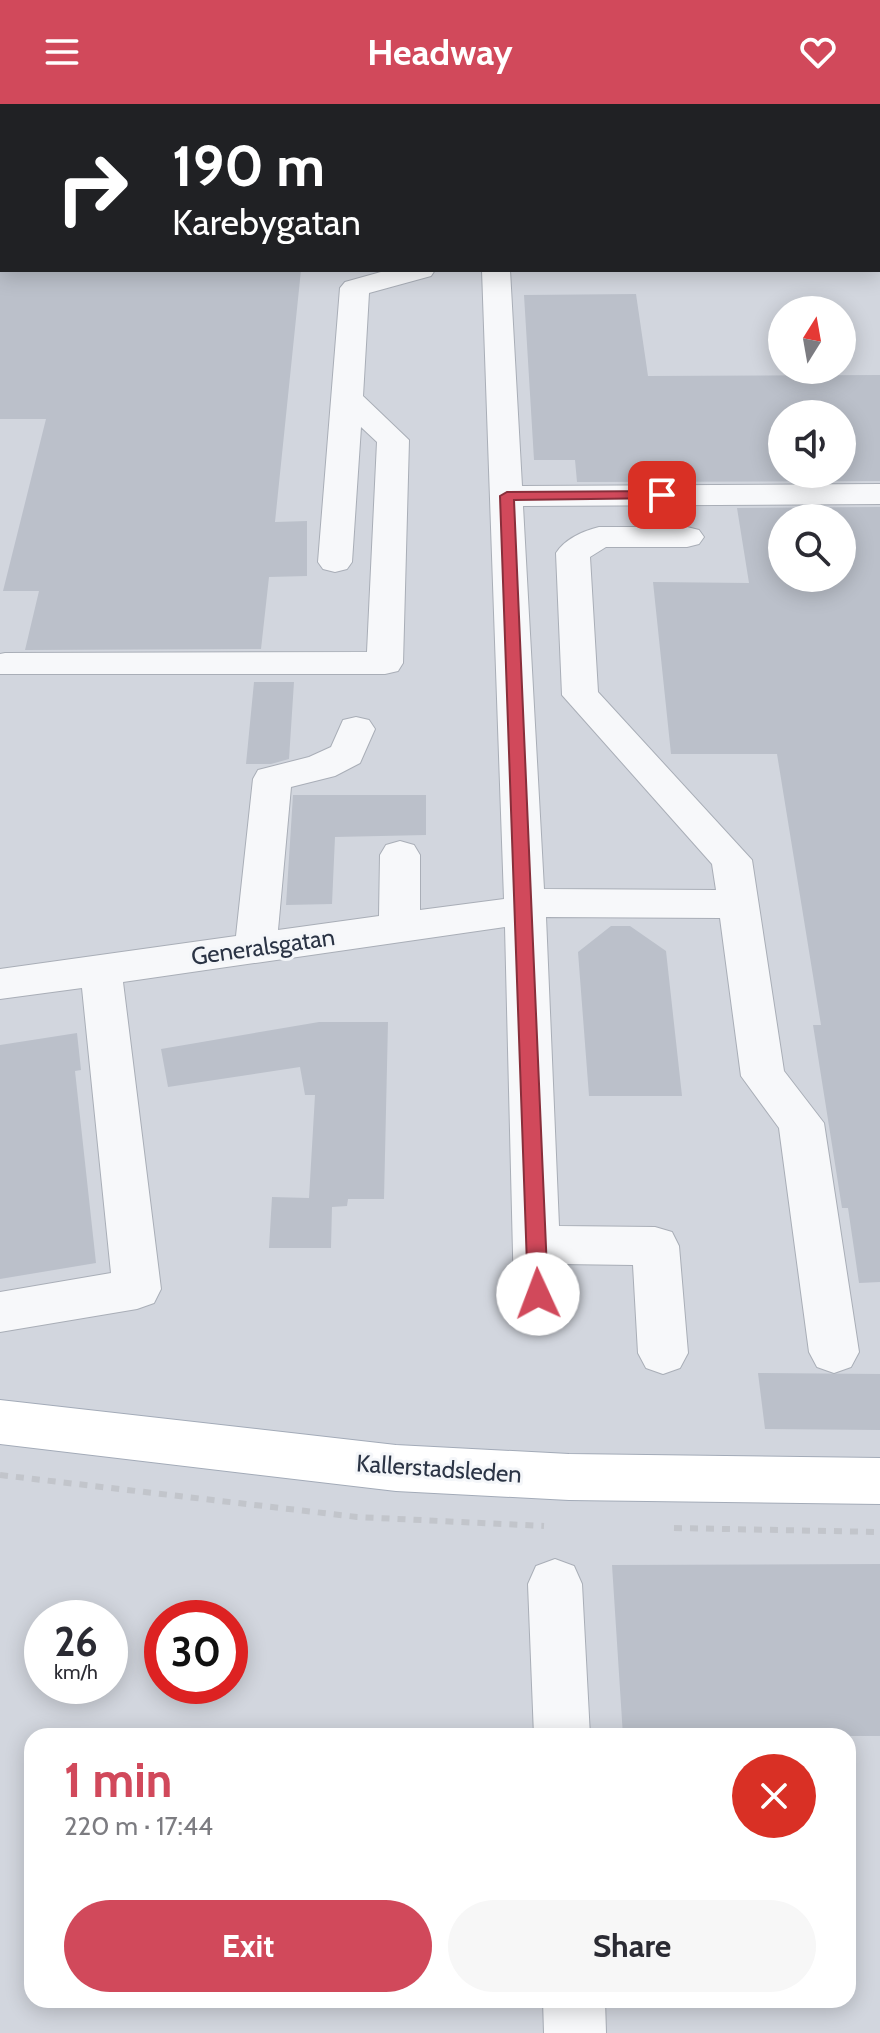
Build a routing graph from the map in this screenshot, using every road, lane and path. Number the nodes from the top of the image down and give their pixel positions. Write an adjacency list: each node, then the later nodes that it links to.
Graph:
1 (414, 272): 3 (street)
2 (496, 272): 5 (street)
3 (347, 398): 7 (street); 8 (street)
4 (880, 494): 5 (street)
5 (507, 496): 12 (street)
6 (687, 537): 11 (street)
7 (335, 562)
8 (5, 664)
9 (356, 729): 14 (street)
10 (400, 855): 13 (street)
11 (738, 904): 12 (street, Generalsgatan); 20 (street)
12 (525, 906): 13 (street, Generalsgatan); 17 (street)
13 (400, 927): 14 (street, Generalsgatan)
14 (256, 948): 15 (street, Generalsgatan)
15 (101, 970): 16 (street, Generalsgatan); 19 (street)
16 (0, 984)
17 (536, 1245): 18 (street); 21 (street)
18 (538, 1294)
19 (0, 1312)
20 (834, 1352)
21 (663, 1353)
22 (0, 1422): 23 (main road, Kallerstadsleden)
23 (880, 1481)
24 (555, 1584): 25 (street)
25 (562, 1728)
26 (574, 2008): 27 (street)
27 (575, 2033)

